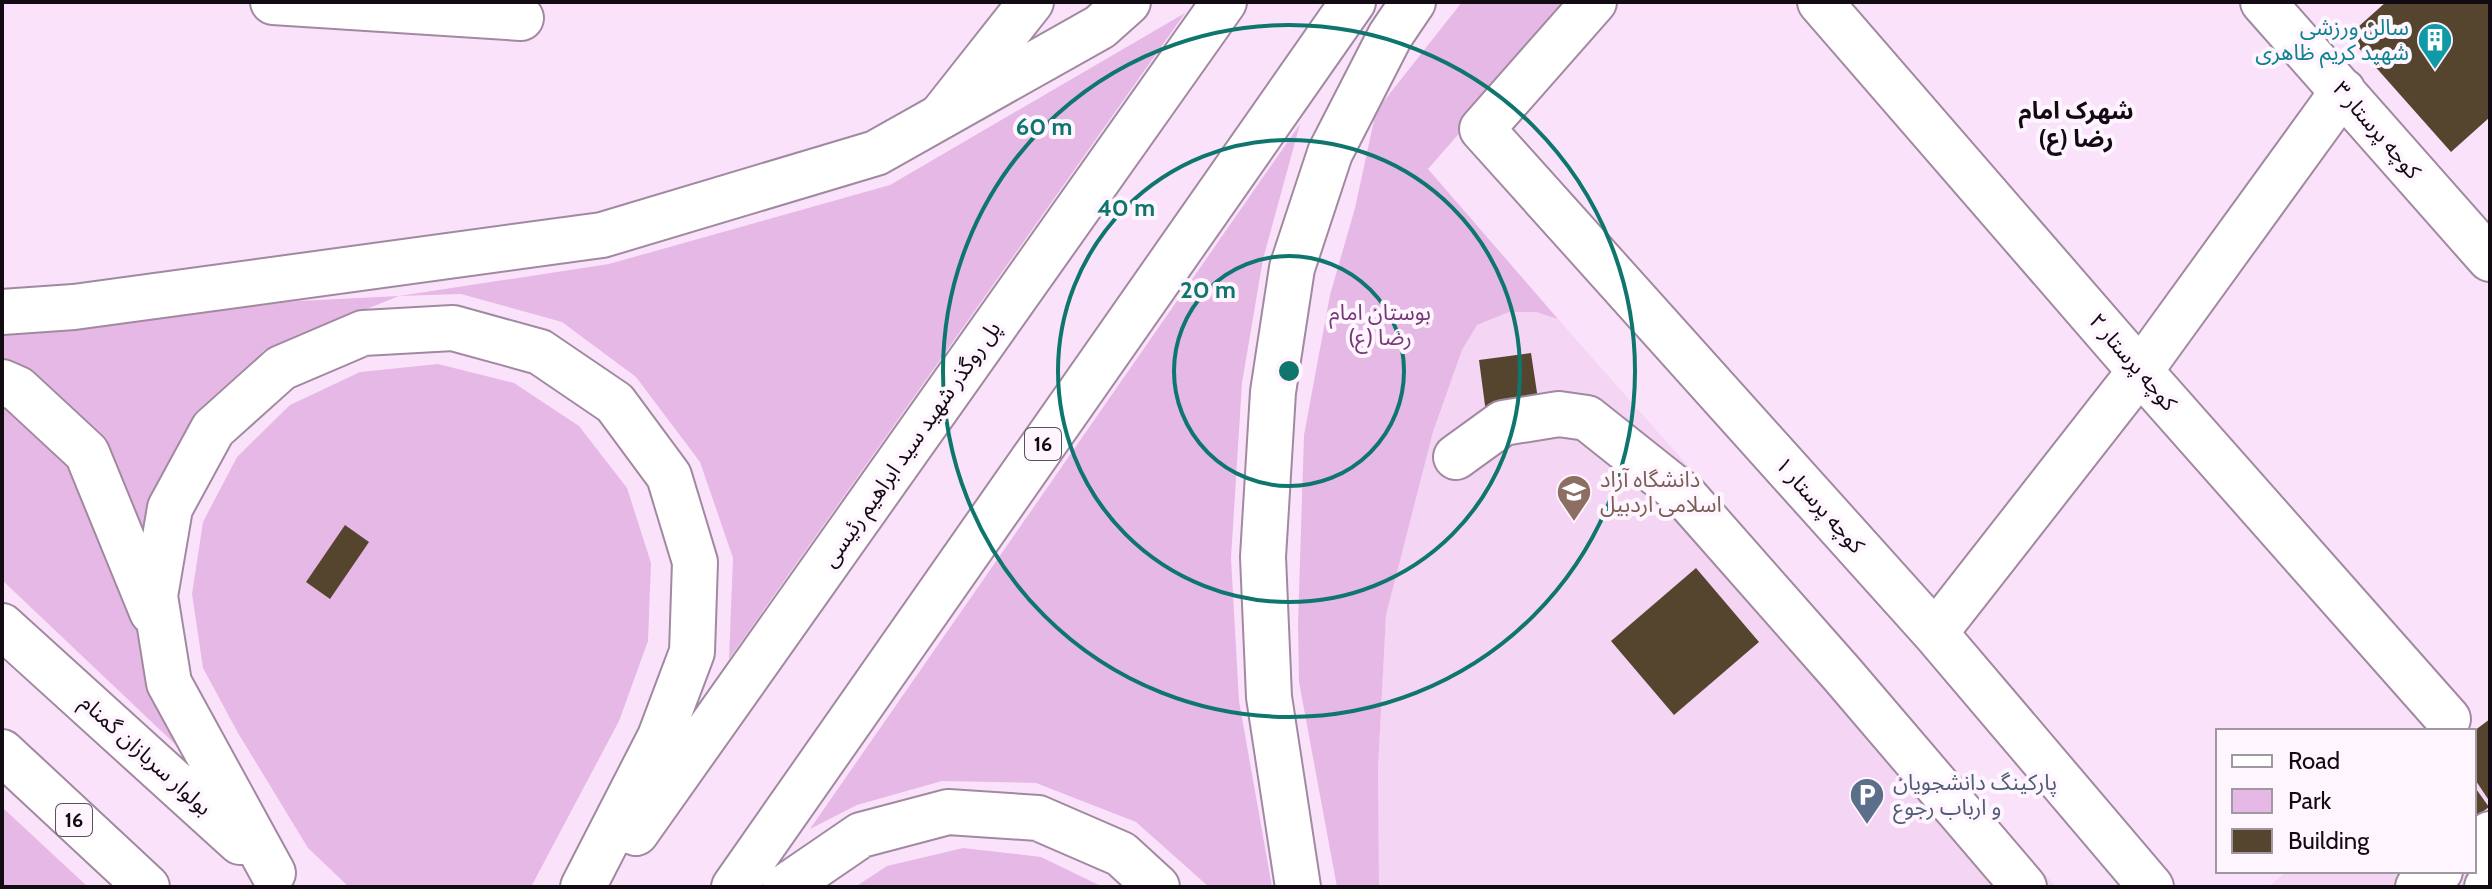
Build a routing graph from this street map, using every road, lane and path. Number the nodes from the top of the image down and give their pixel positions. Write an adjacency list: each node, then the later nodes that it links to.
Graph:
1 (273, 2): 10 (main road)
2 (1031, 2): 12 (main road)
3 (1128, 2): 12 (main road)
4 (1224, 2): 27 (main road, پل روگذر شهید سید ابراهیم رئیسی)
5 (1353, 2): 28 (main road, 16)
6 (1413, 2): 31 (main road)
7 (1594, 2): 19 (main road, کوچه پرستار ۱)
8 (1820, 2): 15 (main road, کوچه پرستار ۲)
9 (2263, 2): 11 (main road, کوچه پرستار ۳)
10 (521, 18)
11 (2343, 91): 13 (main road, کوچه پرستار ۳); 15 (main road)
12 (941, 116): 14 (main road)
13 (2490, 259)
14 (2, 312)
15 (2140, 371): 19 (main road); 21 (main road, کوچه پرستار ۲)
16 (2, 382): 20 (main road)
17 (1456, 457): 32 (main road)
18 (2, 626): 24 (main road, بولوار سربازان گمنام)
19 (1935, 633): 33 (main road, کوچه پرستار ۱)
20 (161, 636): 24 (main road); 26 (main road)
21 (2448, 719)
22 (2, 752): 25 (main road, 16)
23 (2437, 873): 34 (main road)
24 (280, 880)
25 (147, 887)
26 (583, 887)
27 (598, 887)
28 (734, 887)
29 (785, 887): 30 (main road)
30 (1157, 887)
31 (1298, 887)
32 (2024, 887)
33 (2151, 887)
34 (2418, 887)

